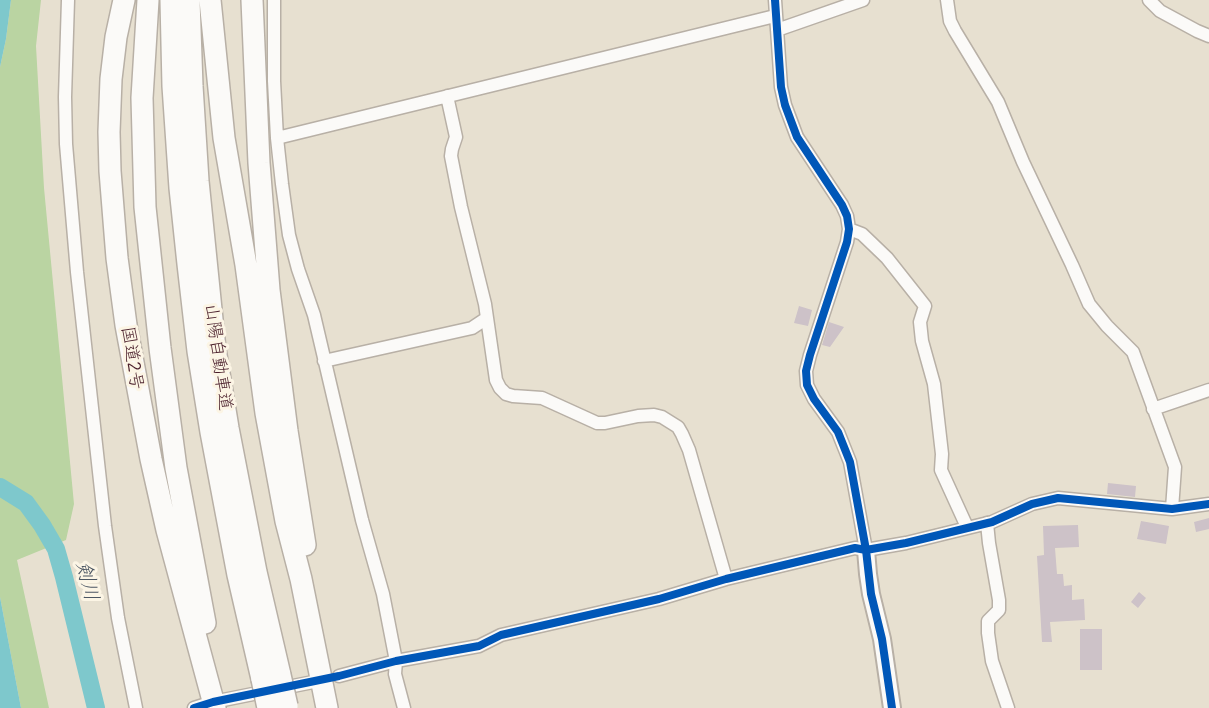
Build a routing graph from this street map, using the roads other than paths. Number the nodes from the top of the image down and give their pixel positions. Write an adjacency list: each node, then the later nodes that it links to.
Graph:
1 (68, 0): 36 (street)
2 (124, 0): 34 (highway, 国道2号)
3 (148, 0): 34 (highway)
4 (171, 0): 20 (highway, 山陽自動車道)
5 (189, 0): 20 (highway, 山陽自動車道)
6 (210, 0): 37 (highway)
7 (252, 0): 38 (highway)
8 (274, 0): 18 (street)
9 (766, 0): 14 (street)
10 (775, 0): 14 (street)
11 (864, 0): 15 (street)
12 (947, 0): 24 (street)
13 (1149, 0): 16 (street)
14 (775, 16): 15 (street); 17 (street)
15 (777, 30): 19 (street)
16 (1209, 36)
17 (447, 96): 18 (street); 21 (street)
18 (277, 138): 22 (street)
19 (849, 229): 28 (street); 29 (street)
20 (197, 263): 35 (highway, 山陽自動車道, bridge)
21 (487, 318): 22 (street); 30 (street)
22 (324, 361): 31 (street)
23 (1209, 390): 24 (street)
24 (1153, 409): 26 (street)
25 (1209, 504): 26 (street)
26 (1172, 508): 27 (street)
27 (987, 523): 28 (street); 41 (street)
28 (967, 527): 29 (street)
29 (866, 550): 30 (street); 40 (street)
30 (726, 579): 31 (street)
31 (396, 661): 32 (street); 39 (street)
32 (339, 676)
33 (318, 681): 34 (street)
34 (214, 705)
35 (281, 707)
36 (136, 708)
37 (327, 708)
38 (335, 708)
39 (404, 708)
40 (892, 708)
41 (1008, 708)

